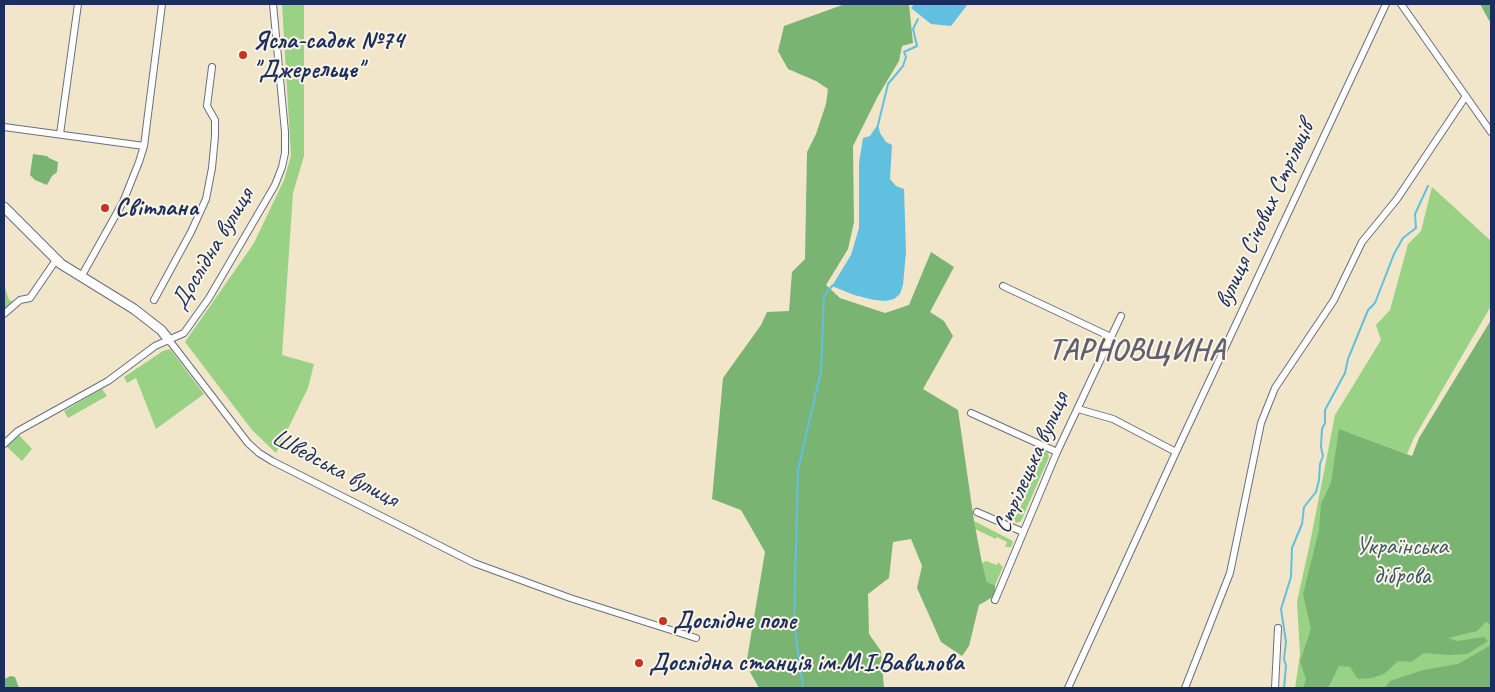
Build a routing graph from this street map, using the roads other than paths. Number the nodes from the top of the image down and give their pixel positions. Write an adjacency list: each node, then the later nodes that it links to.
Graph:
1 (78, 4): 10 (street)
2 (162, 4): 11 (street)
3 (273, 4): 20 (street, Дослідна вулиця)
4 (1386, 4): 25 (street, вулиця Січових Стрільців)
5 (1401, 4): 7 (street)
6 (212, 67): 16 (street)
7 (1466, 96): 9 (street); 32 (street)
8 (4, 127): 10 (street)
9 (1491, 132)
10 (60, 134): 11 (street)
11 (144, 146): 14 (street)
12 (4, 207): 13 (street, Шведська вулиця)
13 (56, 260): 14 (street, Шведська вулиця); 17 (street)
14 (81, 277): 20 (street, Шведська вулиця)
15 (1003, 286): 19 (street)
16 (154, 300)
17 (4, 314)
18 (1121, 316): 19 (street, Стрілецька вулиця)
19 (1111, 337): 21 (street, Стрілецька вулиця)
20 (169, 340): 23 (street, Дослідна вулиця); 30 (street, Шведська вулиця)
21 (1078, 409): 24 (street, Стрілецька вулиця); 25 (street)
22 (971, 413): 24 (street)
23 (4, 444)
24 (1057, 452): 27 (street, Стрілецька вулиця)
25 (1176, 452): 31 (street, вулиця Січових Стрільців)
26 (977, 512): 27 (street)
27 (1023, 532): 28 (street, Стрілецька вулиця)
28 (994, 600)
29 (1278, 628): 33 (street)
30 (696, 638)
31 (1068, 688)
32 (1185, 688)
33 (1275, 688)

